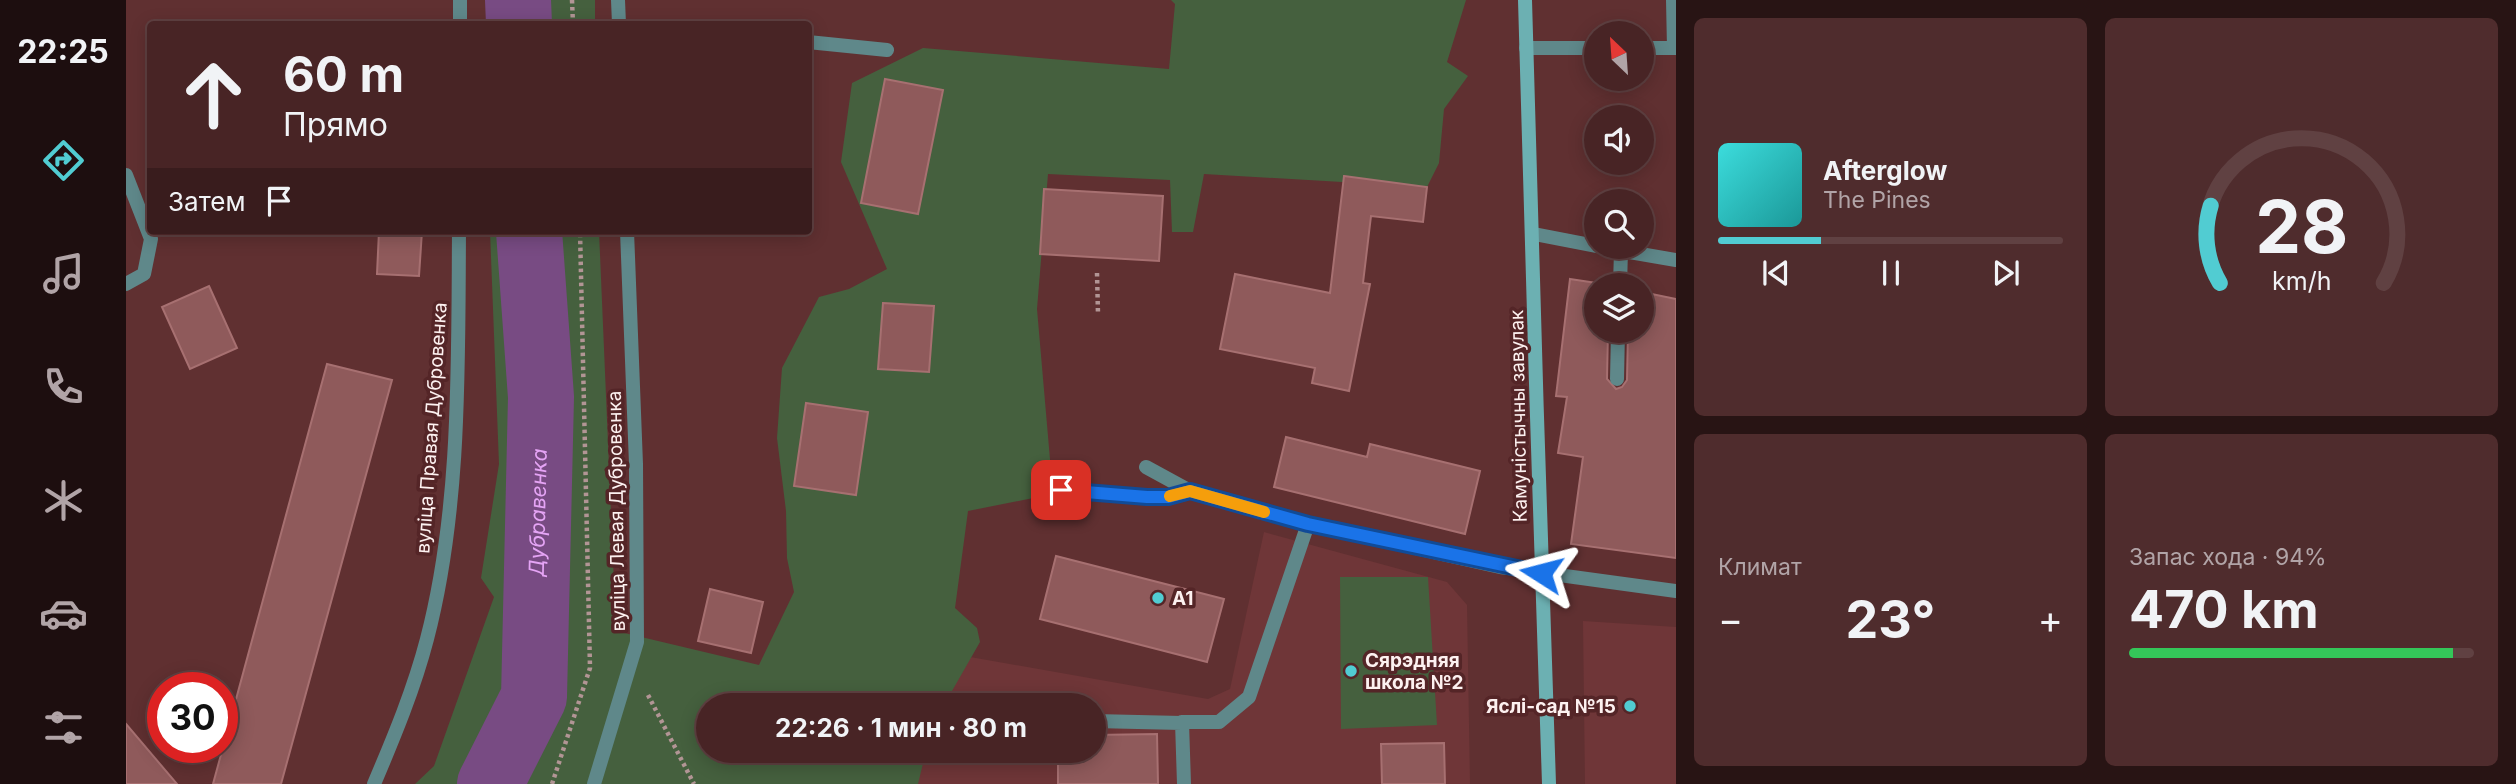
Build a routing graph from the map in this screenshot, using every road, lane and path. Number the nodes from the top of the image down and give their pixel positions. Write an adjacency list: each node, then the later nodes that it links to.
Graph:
1 (460, 0): 6 (street)
2 (572, 0): 7 (path)
3 (618, 0): 8 (street)
4 (1525, 0): 10 (street, Камуністычны завулак)
5 (1673, 0): 13 (street)
6 (460, 21)
7 (573, 21)
8 (619, 21)
9 (812, 42): 14 (street)
10 (1526, 48): 11 (street); 17 (street, Камуністычны завулак)
11 (1584, 48)
12 (1654, 48): 13 (street)
13 (1675, 48)
14 (887, 50)
15 (126, 175): 16 (street)
16 (147, 229)
17 (1534, 234): 22 (street); 34 (street, Камуністычны завулак)
18 (149, 235): 26 (street)
19 (459, 235): 39 (street, вуліца Правая Дубровенка)
20 (580, 235): 40 (path)
21 (627, 235): 41 (street, вуліца Левая Дубровенка)
22 (1584, 243)
23 (1654, 256): 24 (street)
24 (1676, 260)
25 (1097, 273): 27 (path)
26 (126, 284)
27 (1098, 314)
28 (1618, 343): 29 (street)
29 (1617, 379)
30 (1146, 467): 32 (street)
31 (1061, 490): 32 (street)
32 (1190, 491): 33 (street)
33 (1308, 524): 34 (street); 38 (street)
34 (1541, 573): 35 (street); 44 (street, Камуністычны завулак)
35 (1676, 591)
36 (646, 692): 42 (path)
37 (1106, 721): 38 (street)
38 (1182, 723): 43 (street)
39 (374, 784)
40 (552, 784)
41 (594, 784)
42 (694, 784)
43 (1184, 784)
44 (1549, 784)

